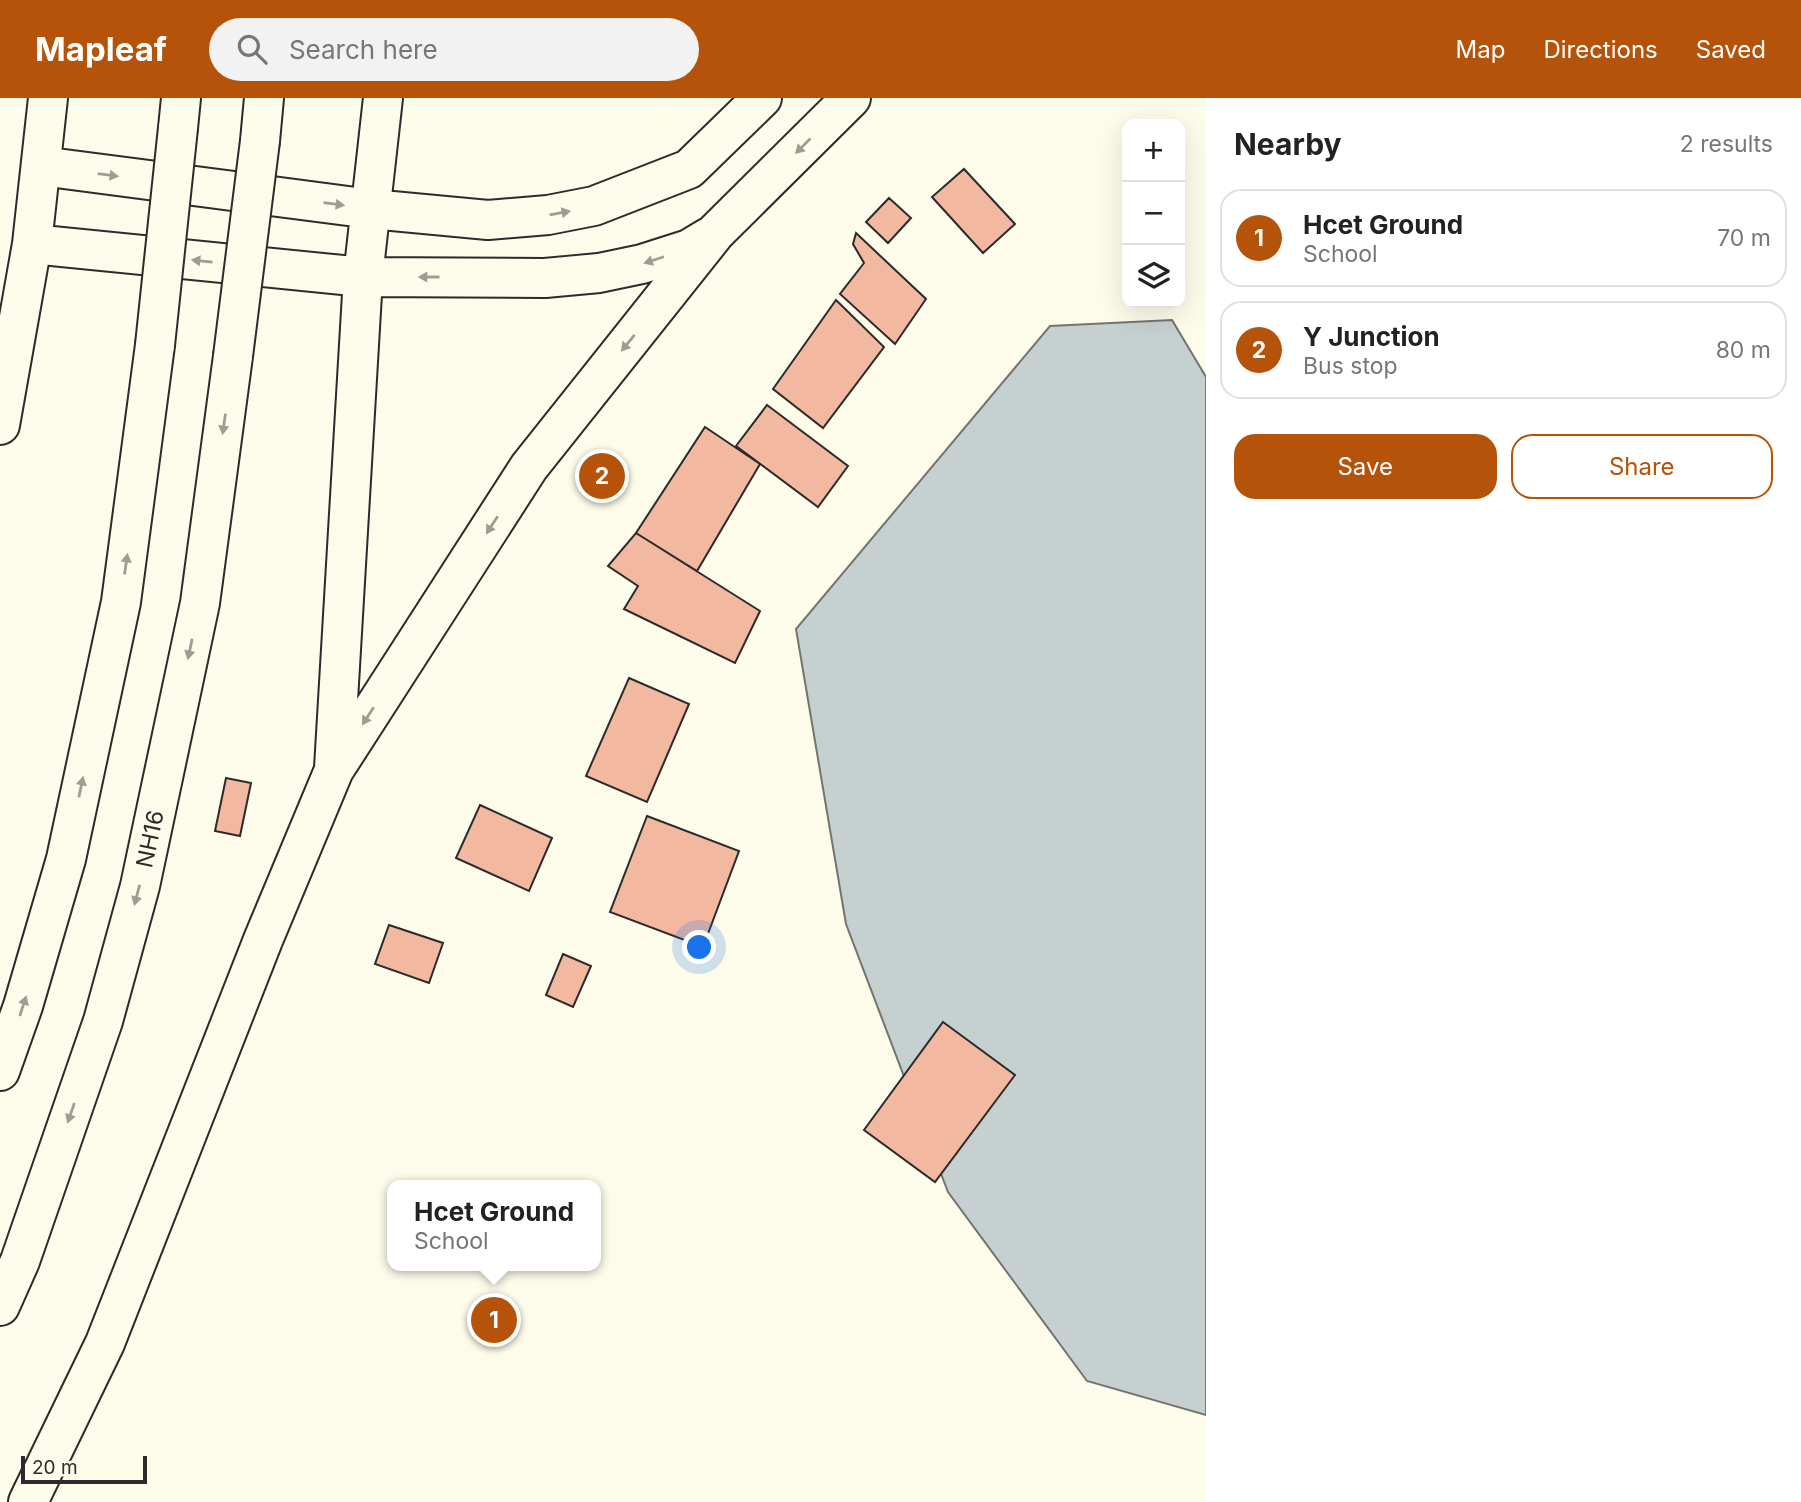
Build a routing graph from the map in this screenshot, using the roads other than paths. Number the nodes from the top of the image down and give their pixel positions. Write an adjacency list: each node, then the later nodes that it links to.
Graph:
1 (48, 98): 7 (main road)
2 (264, 98): 15 (main road, NH16 / NH16, one-way to 15, bridge)
3 (383, 98): 8 (main road)
4 (762, 98): 8 (main road, one-way to 4)
5 (851, 98): 9 (main road, one-way to 9)
6 (179, 113): 14 (main road, one-way to 6, bridge)
7 (41, 166): 8 (main road, one-way to 8); 10 (main road)
8 (371, 209): 11 (main road)
9 (716, 232): 11 (main road, one-way to 11); 13 (main road, one-way to 13)
10 (32, 244): 11 (main road, one-way to 10); 12 (main road)
11 (363, 277): 13 (main road)
12 (0, 425)
13 (334, 770): 16 (main road)
14 (0, 1071)
15 (0, 1306)
16 (28, 1502)

